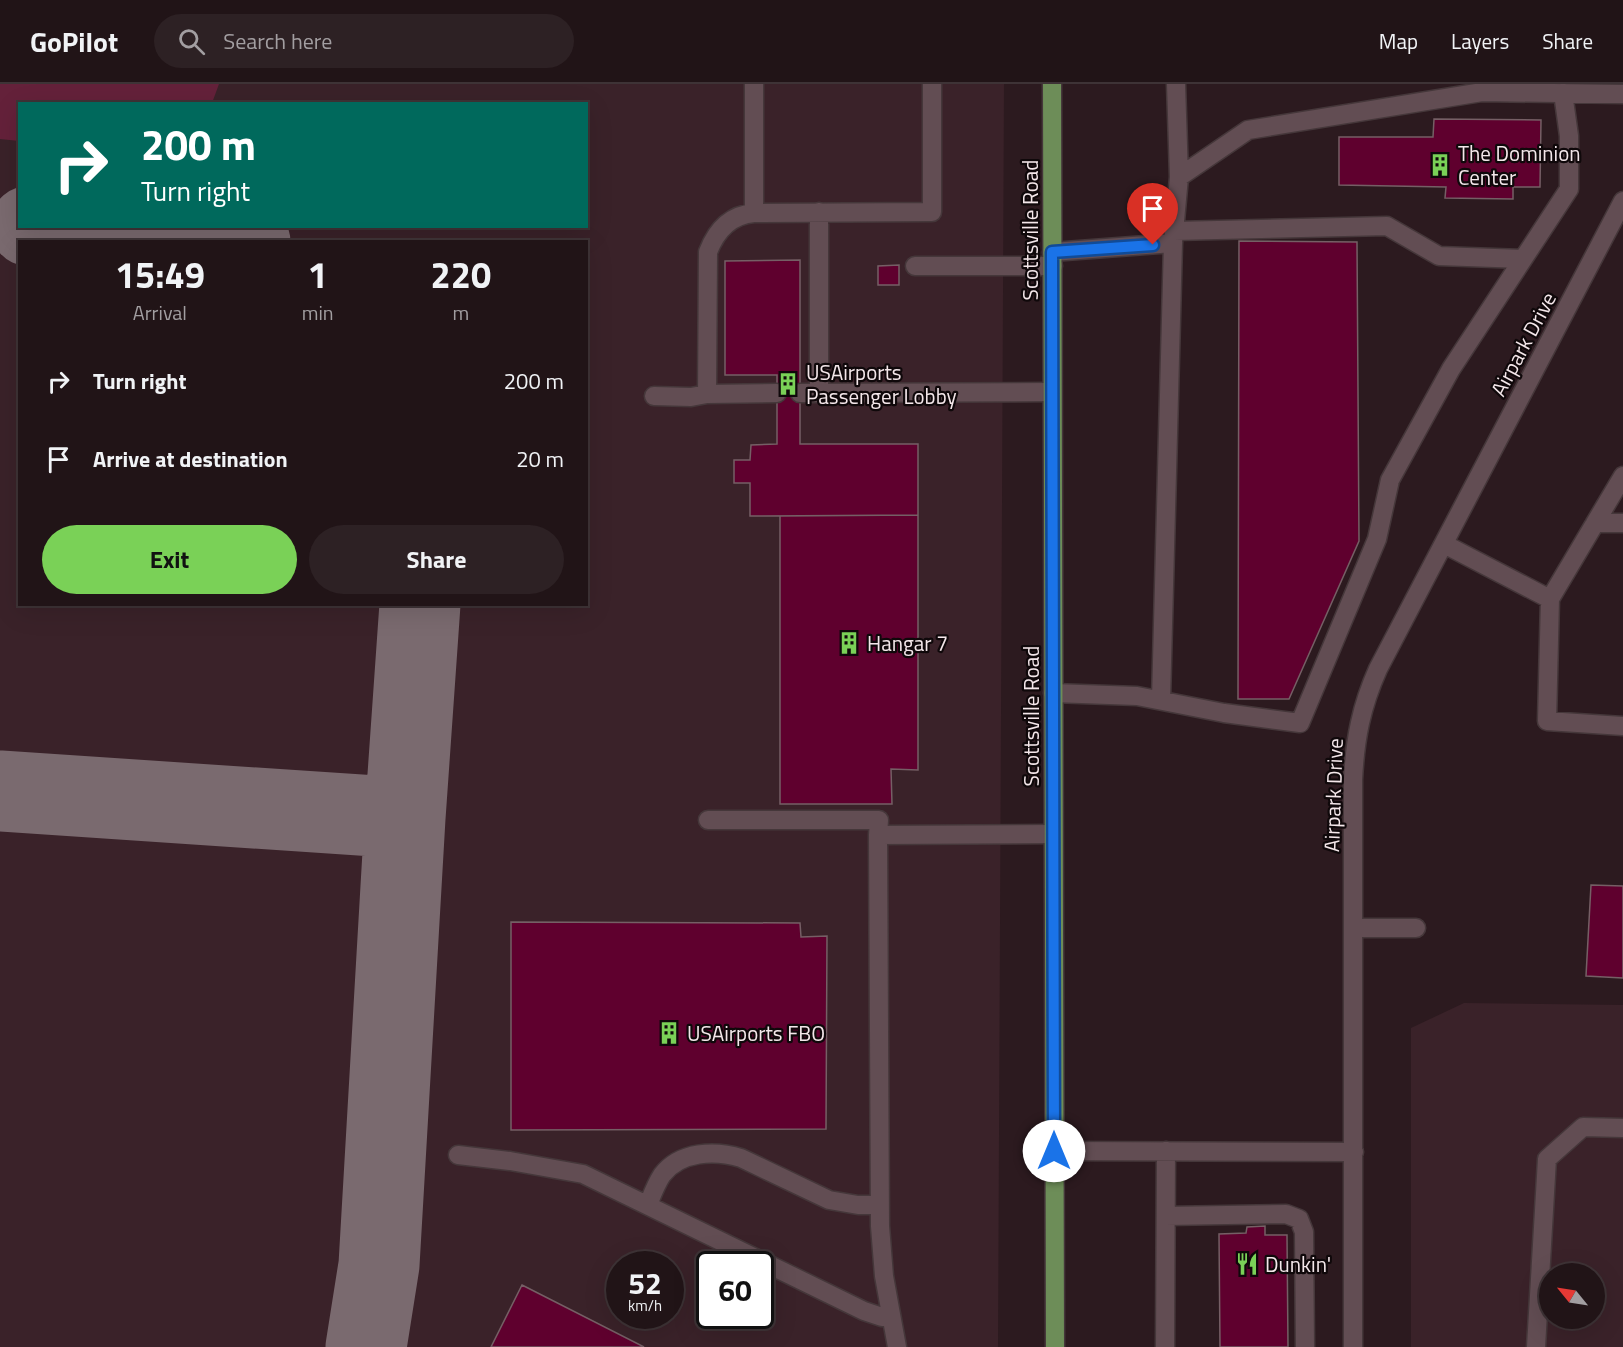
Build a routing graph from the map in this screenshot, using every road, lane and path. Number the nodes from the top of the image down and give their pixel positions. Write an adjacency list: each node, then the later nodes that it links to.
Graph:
1 (754, 84): 11 (street)
2 (932, 84): 10 (street)
3 (1052, 84): 13 (main road, Scottsville Road)
4 (1176, 84): 8 (street)
5 (1523, 88): 6 (street); 8 (street)
6 (1563, 93): 7 (street); 14 (street)
7 (1623, 94)
8 (1179, 177): 12 (street)
9 (1623, 201): 25 (street, Airpark Drive)
10 (819, 212): 11 (street); 19 (street)
11 (754, 213): 20 (street)
12 (1173, 237): 13 (street); 14 (street); 28 (street)
13 (1052, 259): 15 (street); 16 (main road, Scottsville Road)
14 (1523, 259): 28 (street)
15 (915, 266)
16 (1052, 392): 19 (street); 27 (main road, Scottsville Road)
17 (777, 393): 20 (street)
18 (800, 393): 19 (street)
19 (819, 393)
20 (708, 394): 21 (street)
21 (654, 396)
22 (1623, 476): 23 (street)
23 (1595, 523): 24 (street); 26 (street)
24 (1623, 523)
25 (1444, 544): 26 (street); 33 (street, Airpark Drive)
26 (1550, 599): 29 (street)
27 (1053, 693): 28 (street); 31 (main road, Scottsville Road)
28 (1161, 700)
29 (1623, 726)
30 (708, 820): 32 (street)
31 (1053, 834): 32 (street); 36 (main road, Scottsville Road)
32 (878, 835): 41 (street)
33 (1354, 928): 34 (street); 38 (street, Airpark Drive)
34 (1416, 928)
35 (1623, 1128): 49 (street)
36 (1054, 1151): 37 (street); 45 (main road, Scottsville Road)
37 (1166, 1151): 38 (street); 42 (street)
38 (1354, 1152): 48 (street, Airpark Drive)
39 (458, 1155): 40 (street)
40 (648, 1205): 41 (street); 43 (street)
41 (879, 1205): 43 (street)
42 (1166, 1215): 46 (street); 47 (street)
43 (891, 1317): 44 (street)
44 (897, 1347)
45 (1055, 1347)
46 (1165, 1347)
47 (1305, 1347)
48 (1353, 1347)
49 (1536, 1347)

